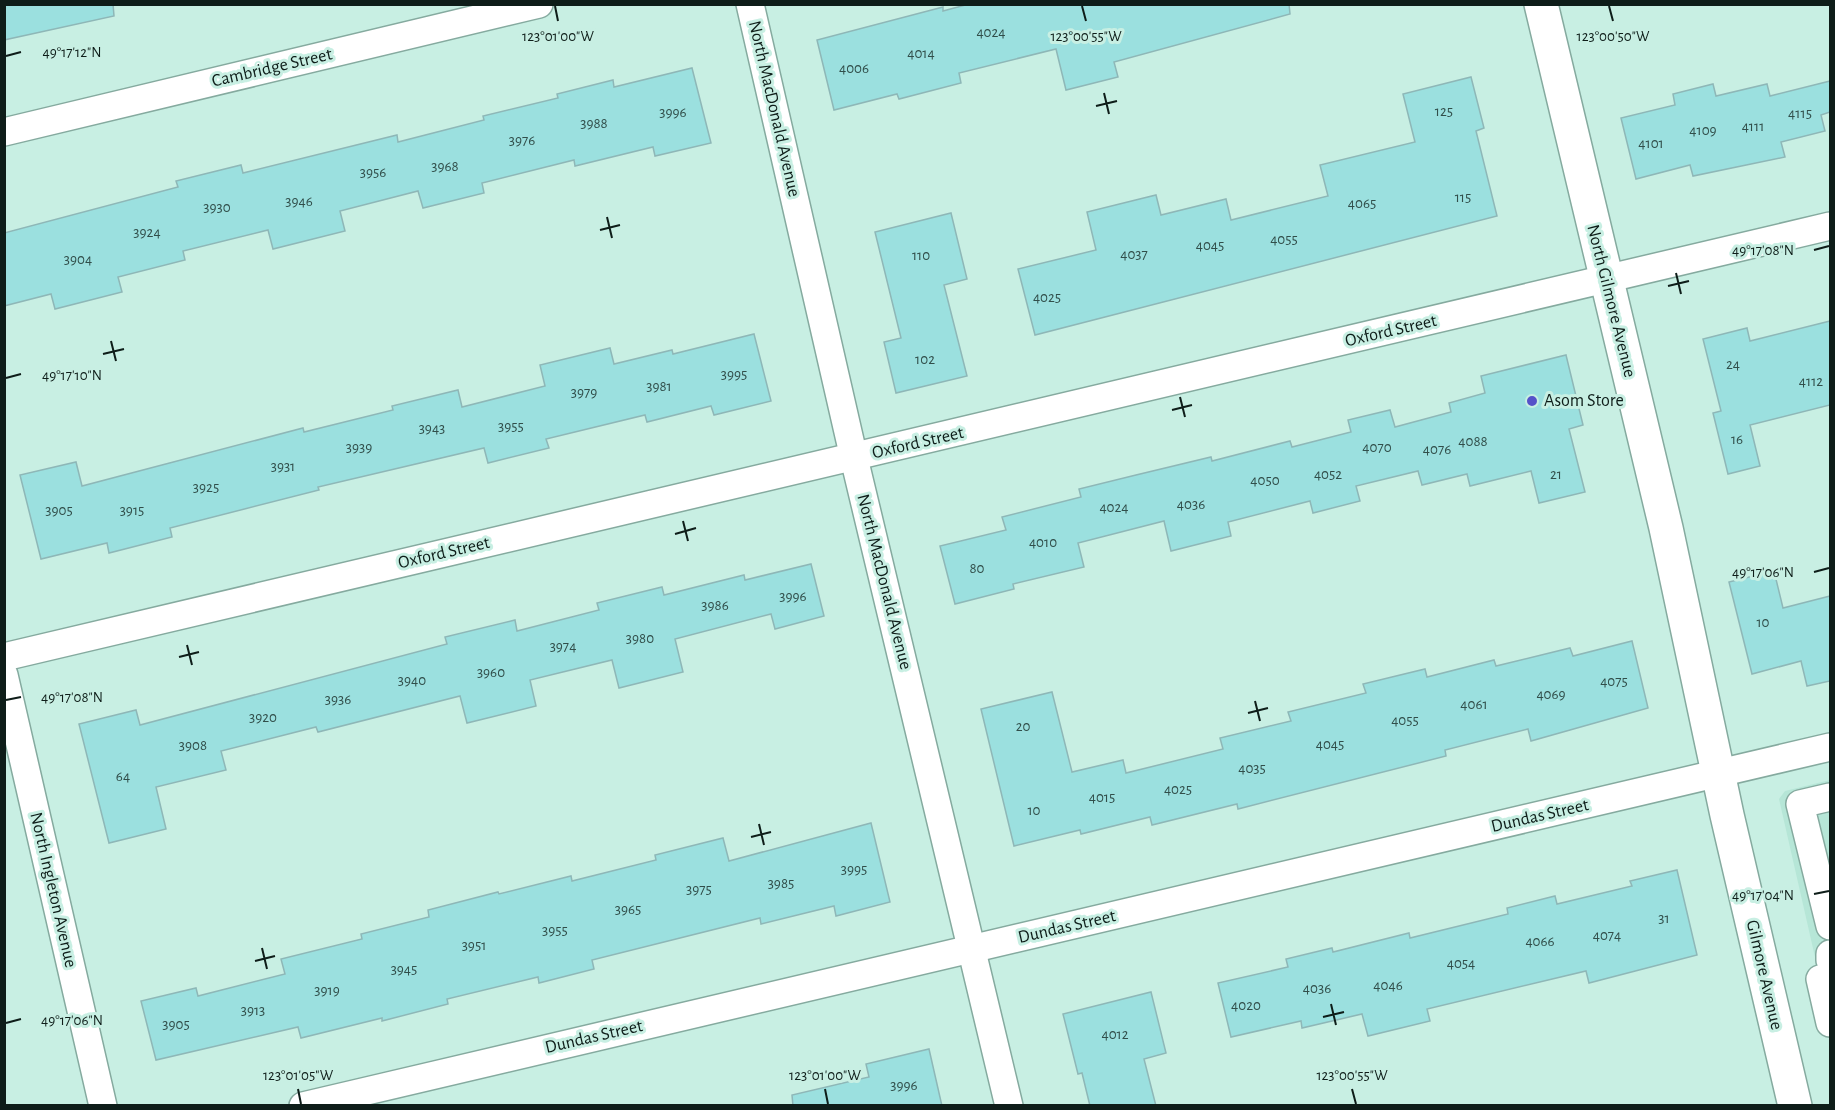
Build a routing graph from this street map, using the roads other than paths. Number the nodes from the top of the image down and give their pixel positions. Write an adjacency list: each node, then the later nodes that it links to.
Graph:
1 (539, 4): 4 (street, Cambridge Street)
2 (750, 4): 7 (street, North MacDonald Avenue)
3 (1541, 4): 6 (street, North Gilmore Avenue)
4 (4, 132)
5 (1830, 226): 6 (street, Oxford Street)
6 (1606, 281): 7 (street, Oxford Street); 11 (street, North Gilmore Avenue)
7 (854, 458): 8 (street, Oxford Street); 14 (street, North MacDonald Avenue)
8 (4, 657)
9 (4, 675): 19 (street, North Ingleton Avenue)
10 (1830, 747): 11 (street, Dundas Street)
11 (1719, 773): 14 (street, Dundas Street); 22 (street, Gilmore Avenue)
12 (1830, 797): 13 (street)
13 (1830, 926)
14 (971, 949): 20 (street, Dundas Street); 21 (street, North MacDonald Avenue)
15 (1830, 954): 16 (street)
16 (1830, 960)
17 (1830, 976): 18 (street)
18 (1830, 1023)
19 (103, 1106)
20 (303, 1106)
21 (1009, 1106)
22 (1795, 1106)

